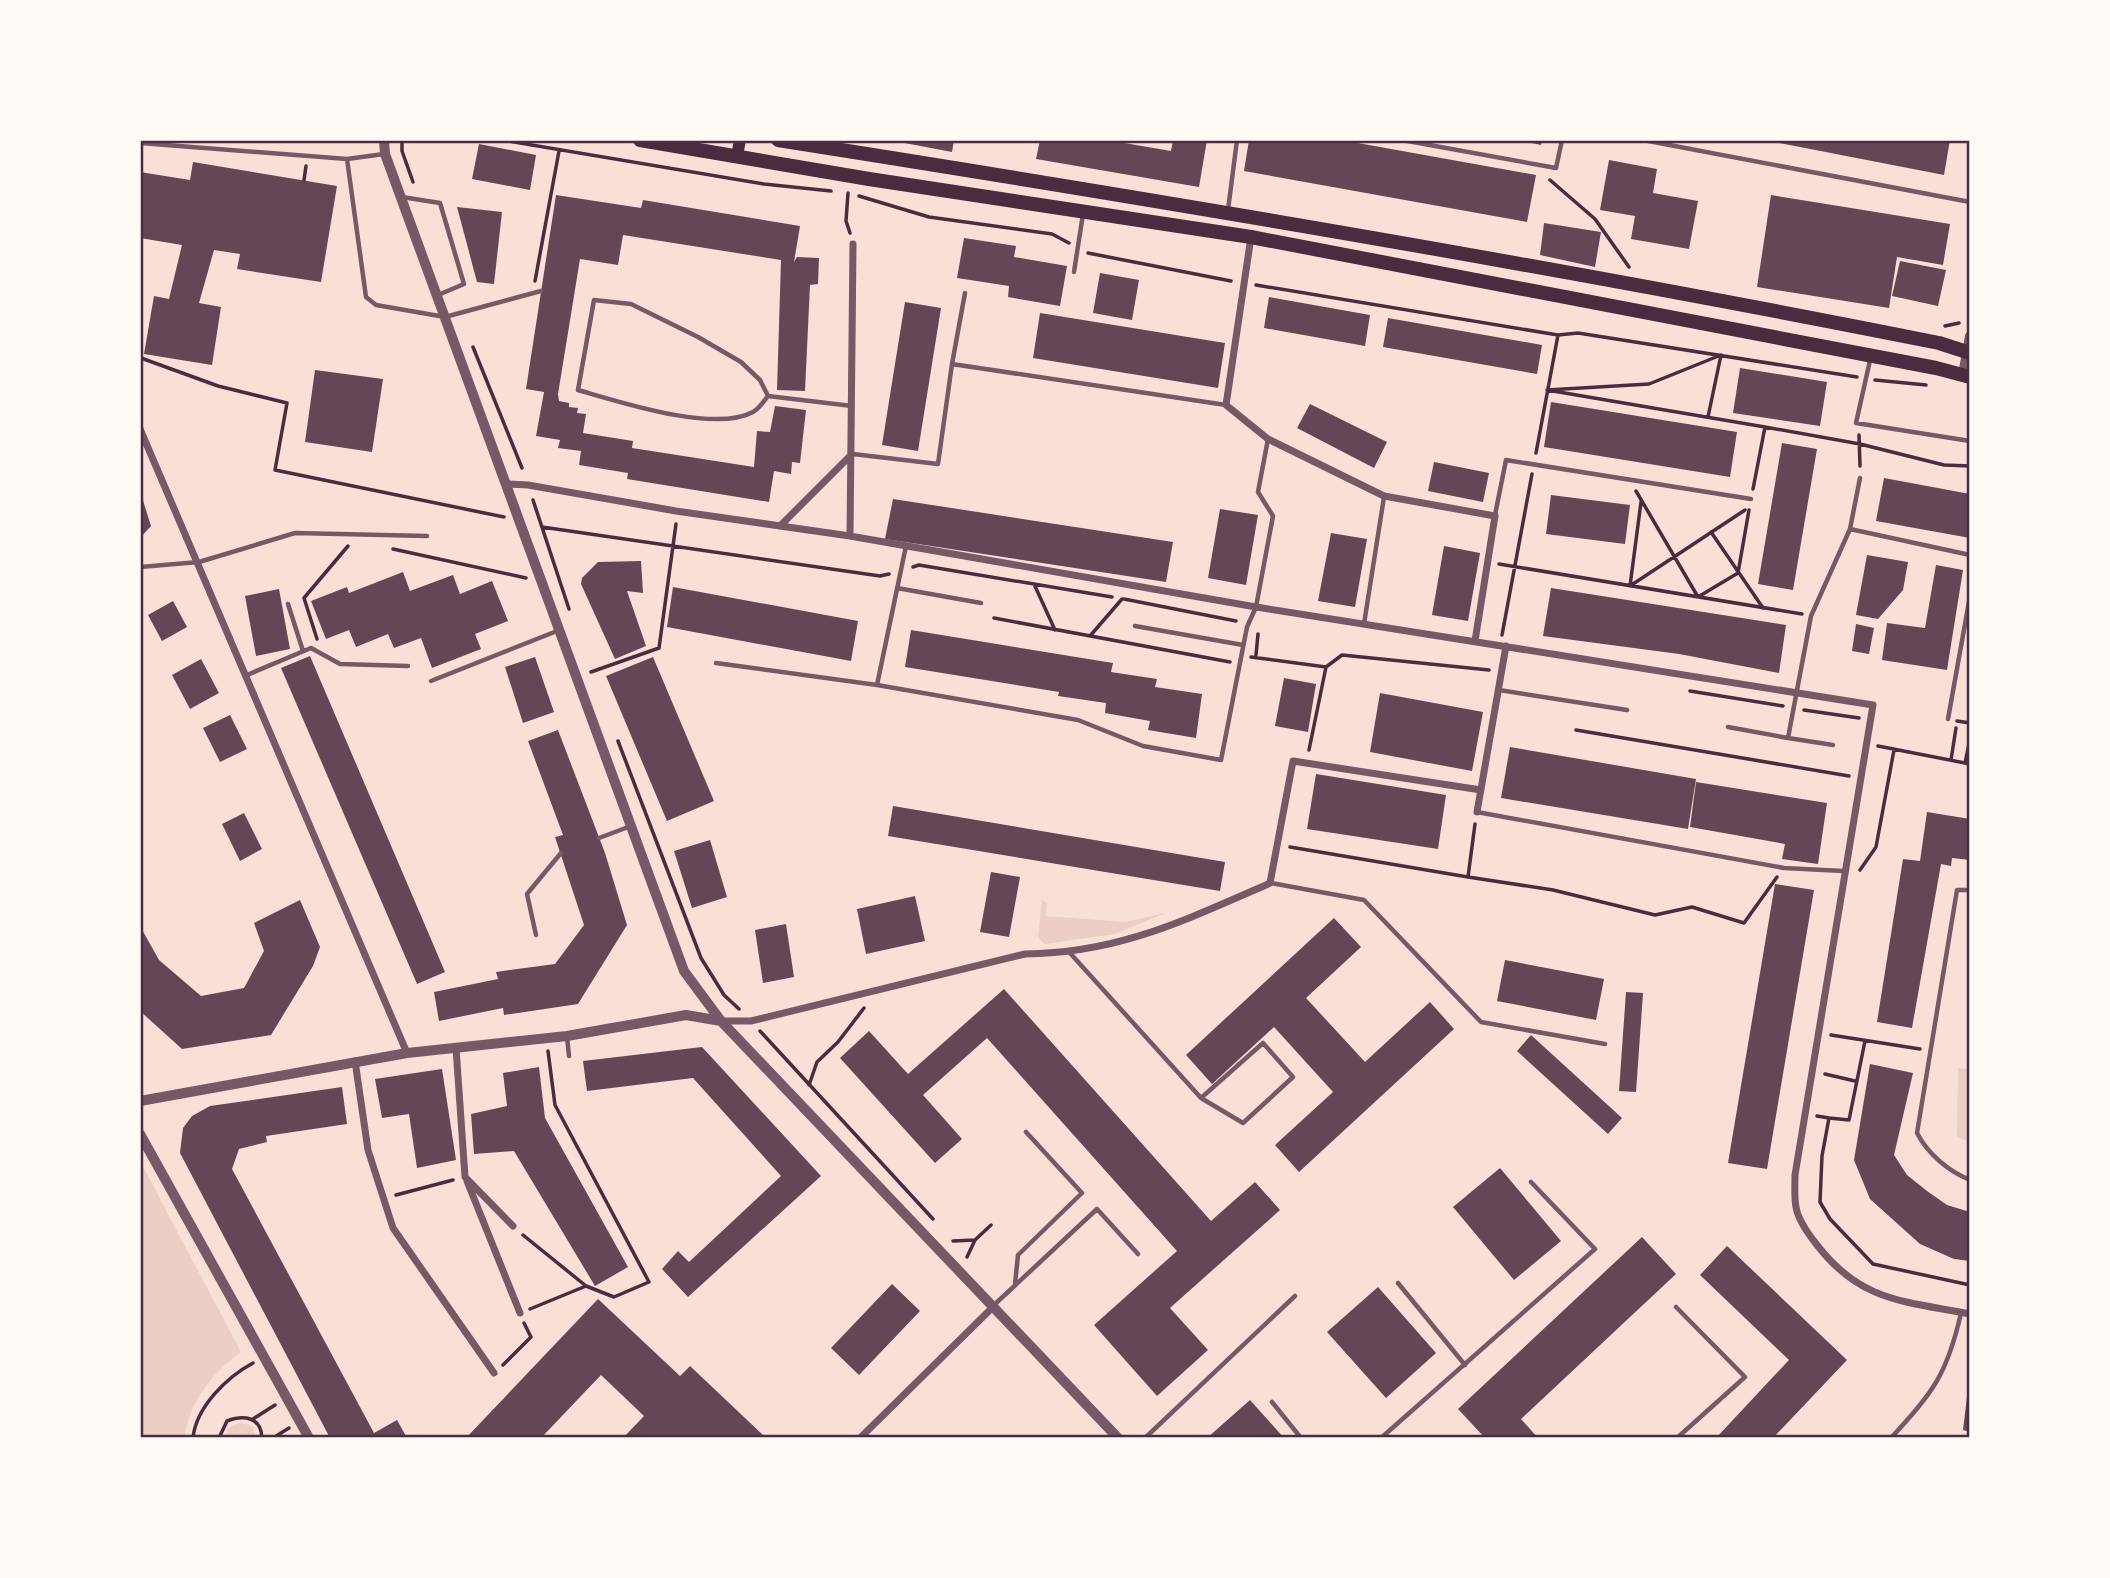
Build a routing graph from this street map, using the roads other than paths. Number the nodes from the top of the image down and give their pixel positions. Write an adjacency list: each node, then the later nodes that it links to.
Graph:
1 (384, 140): 10 (street)
2 (640, 140): 11 (main road)
3 (740, 140): 11 (main road)
4 (778, 140): 16 (main road)
5 (1237, 140): 16 (lane)
6 (1402, 140): 7 (lane)
7 (1562, 140)
8 (1643, 140): 14 (lane)
9 (140, 143): 12 (lane)
10 (385, 154): 12 (lane); 13 (street)
11 (737, 156): 15 (main road)
12 (347, 159): 23 (lane)
13 (401, 197): 22 (street); 22 (lane)
14 (1970, 201)
15 (1083, 209): 17 (main road); 19 (lane)
16 (1228, 211): 25 (main road)
17 (1251, 237): 26 (main road); 30 (street)
18 (853, 244): 31 (street)
19 (1074, 272)
20 (541, 291): 23 (lane)
21 (965, 293): 27 (lane)
22 (437, 296): 23 (street)
23 (445, 317): 37 (street)
24 (1970, 336): 25 (street)
25 (1969, 353): 28 (street)
26 (1871, 356): 28 (main road); 34 (lane)
27 (953, 364): 30 (lane); 35 (lane)
28 (1967, 376)
29 (768, 396): 29 (lane); 31 (lane)
30 (1226, 404): 33 (street)
31 (852, 406): 35 (street)
32 (140, 429): 47 (street)
33 (1268, 439): 38 (street); 53 (lane)
34 (1970, 441)
35 (853, 454): 41 (street); 44 (street)
36 (1860, 478): 42 (lane)
37 (507, 484): 41 (street); 56 (street)
38 (1384, 496): 40 (street); 54 (lane)
39 (1751, 499): 40 (lane)
40 (1495, 516): 57 (street)
41 (780, 526): 44 (street)
42 (1850, 529): 46 (lane); 67 (lane)
43 (427, 536): 47 (lane)
44 (850, 536): 45 (street)
45 (906, 546): 49 (lane); 53 (street)
46 (1970, 555)
47 (199, 562): 48 (lane); 63 (street)
48 (140, 567)
49 (897, 588): 51 (lane); 65 (lane)
50 (1970, 596): 69 (lane)
51 (981, 603)
52 (288, 604): 60 (lane)
53 (1256, 607): 54 (street); 58 (lane)
54 (1364, 624): 57 (street)
55 (1135, 626): 58 (lane)
56 (560, 630): 64 (lane); 75 (street)
57 (1475, 641): 59 (street)
58 (1243, 645): 65 (lane)
59 (1503, 645): 66 (street); 67 (street)
60 (303, 651): 62 (lane); 63 (lane)
61 (716, 663): 65 (lane)
62 (408, 666)
63 (247, 676): 87 (street)
64 (431, 681)
65 (877, 685)
66 (1498, 689): 68 (lane); 73 (street)
67 (1796, 691): 71 (lane); 78 (street)
68 (1628, 710)
69 (1948, 719)
70 (1728, 727): 71 (lane)
71 (1788, 738): 72 (lane)
72 (1833, 745)
73 (1481, 790): 74 (street); 79 (street)
74 (1477, 811): 78 (lane)
75 (631, 826): 76 (lane); 83 (street)
76 (600, 838)
77 (561, 853): 81 (lane)
78 (1843, 871): 105 (street)
79 (1270, 883): 82 (street); 85 (lane)
80 (1970, 890): 95 (lane)
81 (536, 935)
82 (1070, 953): 83 (street); 90 (lane)
83 (721, 1021): 84 (street); 102 (street)
84 (567, 1036): 86 (street); 88 (lane)
85 (1605, 1044)
86 (456, 1048): 87 (street); 94 (street)
87 (407, 1053): 89 (street)
88 (569, 1056)
89 (355, 1061): 91 (street); 107 (street)
90 (1201, 1098): 90 (lane)
91 (140, 1101)
92 (1026, 1132): 100 (lane)
93 (140, 1135): 109 (street)
94 (465, 1177): 97 (street); 104 (street)
95 (1970, 1180)
96 (1531, 1182): 106 (lane)
97 (513, 1226)
98 (1138, 1254): 100 (lane)
99 (1398, 1283): 106 (lane)
100 (1015, 1284): 102 (lane)
101 (1295, 1296): 112 (lane)
102 (994, 1305): 110 (street); 111 (street)
103 (1676, 1307): 115 (lane)
104 (520, 1313)
105 (1966, 1313): 116 (lane)
106 (1465, 1364): 114 (lane)
107 (494, 1373)
108 (1272, 1402): 113 (lane)
109 (309, 1438)
110 (860, 1438)
111 (1118, 1438)
112 (1145, 1438)
113 (1301, 1438)
114 (1381, 1438)
115 (1677, 1438)
116 (1891, 1438)

